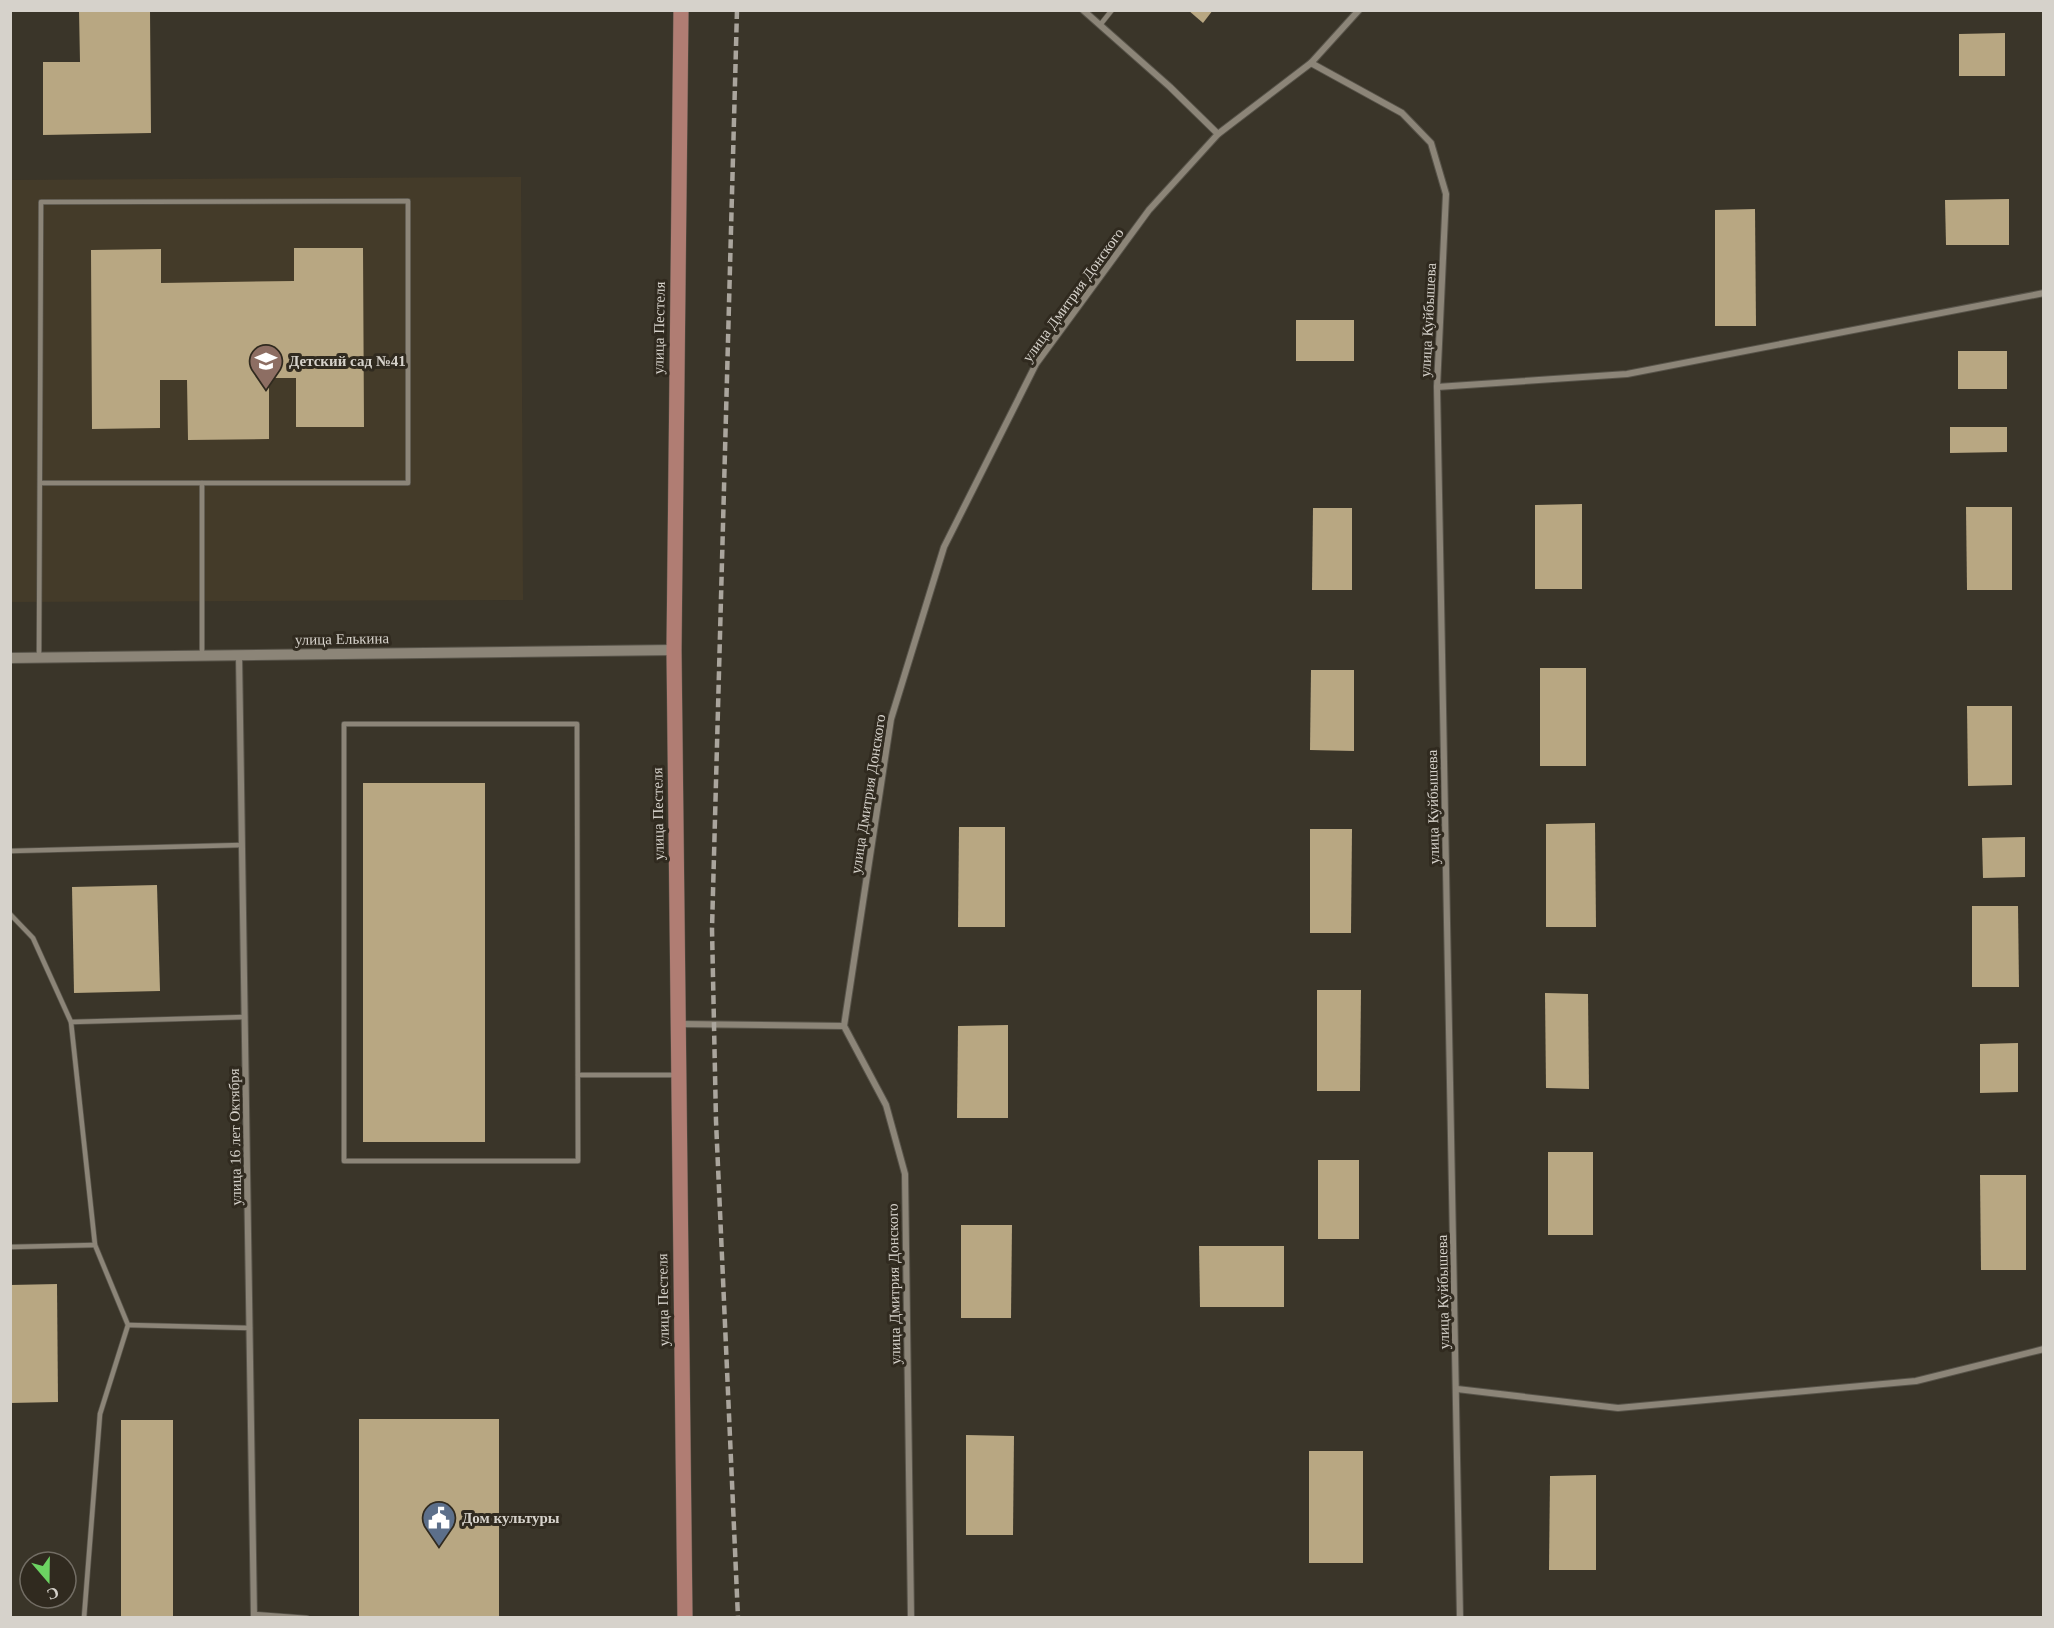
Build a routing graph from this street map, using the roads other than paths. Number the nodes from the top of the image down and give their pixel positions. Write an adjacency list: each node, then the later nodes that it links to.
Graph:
1 (681, 10): 12 (main road, улица Пестеля)
2 (1083, 10): 5 (street)
3 (1112, 10): 5 (lane)
4 (1359, 10): 6 (street, улица Дмитрия Донского)
5 (1100, 26): 7 (street)
6 (1311, 63): 7 (street, улица Дмитрия Донского); 9 (street, улица Куйбышева)
7 (1218, 134): 23 (street, улица Дмитрия Донского)
8 (2043, 293): 9 (street)
9 (1437, 387): 31 (street, улица Куйбышева)
10 (41, 483): 11 (lane); 11 (lane); 15 (lane)
11 (202, 483): 13 (lane)
12 (674, 650): 14 (street, улица Елькина); 22 (main road, улица Пестеля)
13 (202, 655): 14 (street, улица Елькина); 15 (street, улица Елькина)
14 (239, 656): 17 (street, улица 16 лет Октября)
15 (39, 657): 16 (street, улица Елькина)
16 (10, 658)
17 (242, 845): 18 (lane); 20 (street, улица 16 лет Октября)
18 (10, 851)
19 (10, 914): 21 (lane)
20 (245, 1017): 21 (lane); 29 (street, улица 16 лет Октября)
21 (71, 1022): 26 (lane)
22 (679, 1024): 23 (street); 25 (main road, улица Пестеля)
23 (844, 1026): 36 (street, улица Дмитрия Донского)
24 (578, 1075): 24 (lane); 25 (lane)
25 (679, 1075): 35 (main road, улица Пестеля)
26 (95, 1245): 27 (lane); 28 (lane)
27 (10, 1247)
28 (128, 1325): 29 (lane); 33 (lane)
29 (250, 1328): 32 (street, улица 16 лет Октября)
30 (2043, 1349): 31 (street)
31 (1456, 1389): 37 (street, улица Куйбышева)
32 (254, 1616): 34 (lane)
33 (84, 1617)
34 (307, 1617)
35 (685, 1617)
36 (911, 1617)
37 (1460, 1617)

